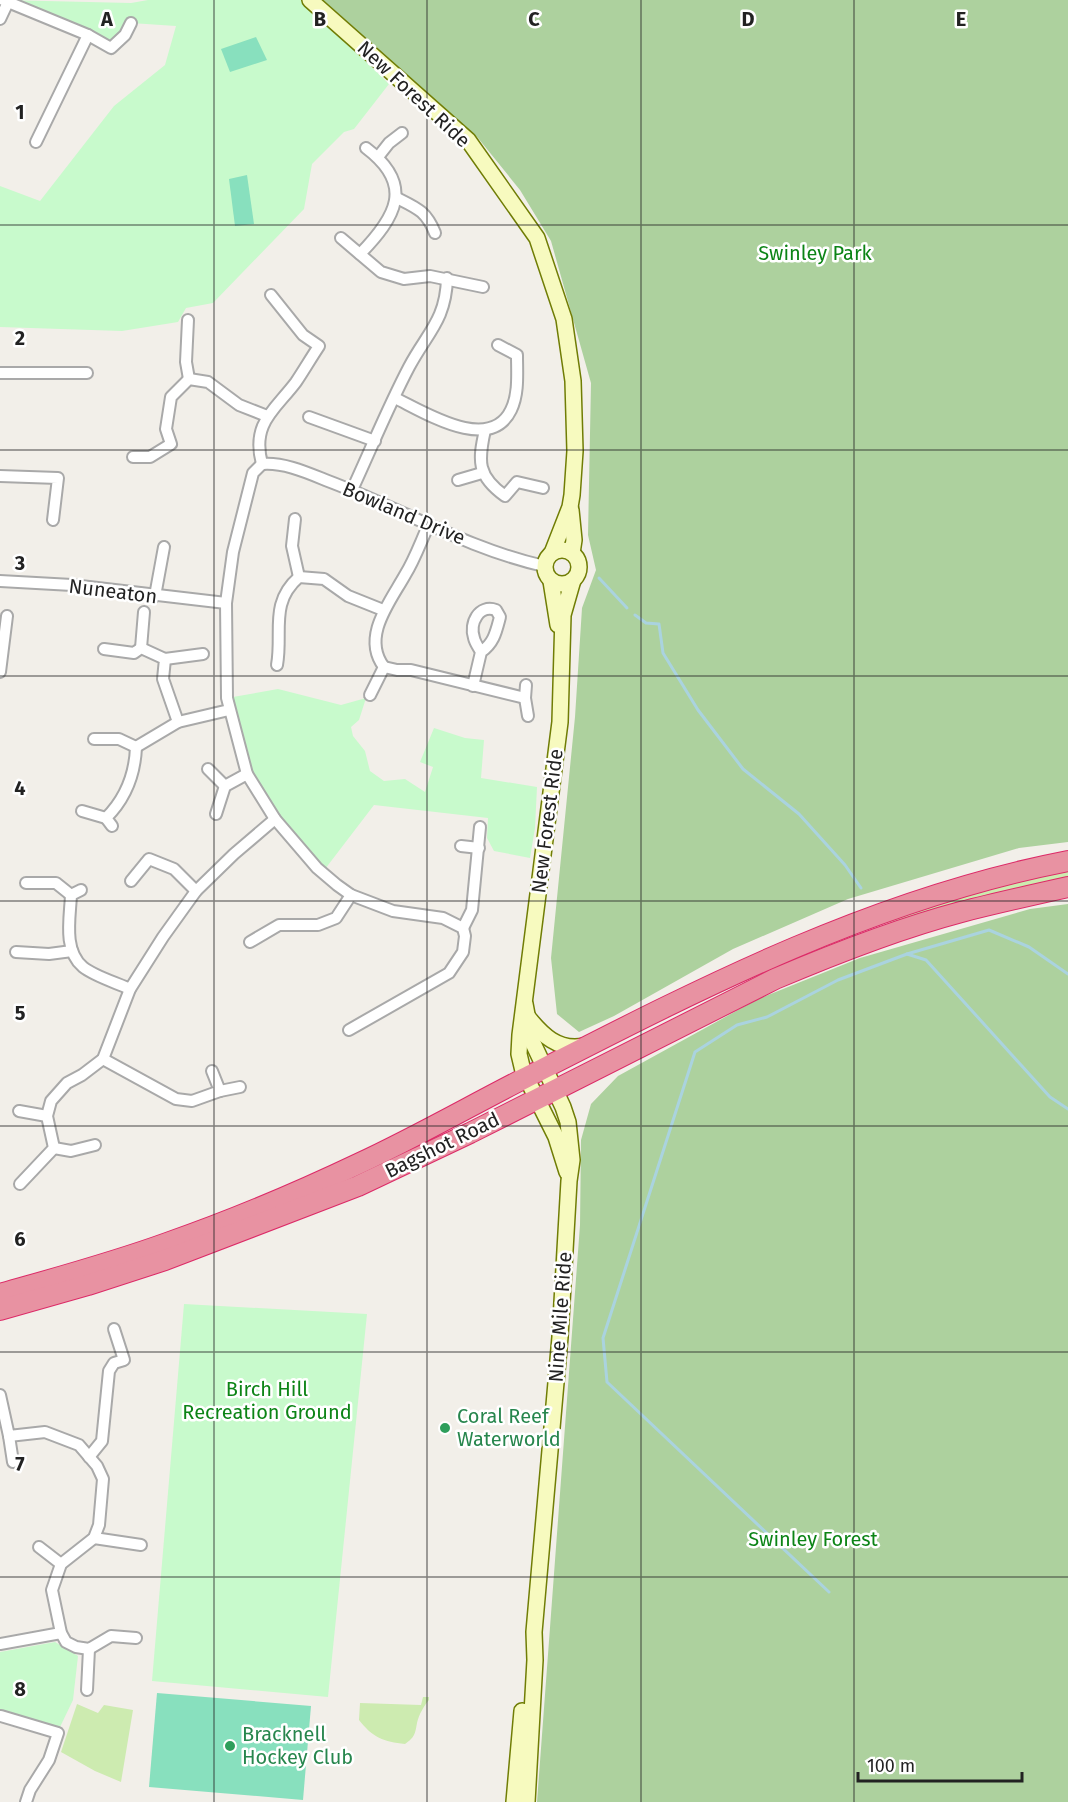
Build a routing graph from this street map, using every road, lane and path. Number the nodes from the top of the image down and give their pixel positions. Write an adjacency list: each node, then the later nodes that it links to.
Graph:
1 (310, 0): 34 (main road, New Forest Ride)
2 (6, 1): 3 (street); 5 (street)
3 (0, 19)
4 (131, 23): 5 (street)
5 (88, 35): 7 (street)
6 (402, 133): 9 (street)
7 (36, 142)
8 (366, 148): 9 (street)
9 (378, 157): 10 (street)
10 (397, 198): 11 (street); 13 (street)
11 (435, 233)
12 (341, 238): 13 (street)
13 (360, 254): 14 (street)
14 (447, 279): 15 (street); 22 (street)
15 (483, 287)
16 (271, 296): 23 (street)
17 (188, 320): 21 (street)
18 (498, 345): 25 (street)
19 (0, 373): 20 (street)
20 (87, 373)
21 (189, 379): 23 (street); 27 (street)
22 (395, 398): 25 (street); 26 (street)
23 (267, 416): 28 (street)
24 (309, 417): 26 (street)
25 (485, 430): 29 (street)
26 (375, 441): 33 (street)
27 (133, 457)
28 (262, 464): 33 (street, Bowland Drive); 46 (street)
29 (482, 472): 31 (street); 32 (street)
30 (0, 476): 36 (street)
31 (458, 480)
32 (543, 489)
33 (352, 490): 37 (street, Bowland Drive)
34 (570, 507): 39 (main road, New Forest Ride); 40 (main road, New Forest Ride)
35 (295, 519): 41 (street)
36 (53, 520)
37 (429, 525): 40 (street, Bowland Drive); 47 (street)
38 (164, 547): 45 (street)
39 (572, 553): 40 (main road); 42 (main road)
40 (548, 560): 44 (main road)
41 (299, 577): 47 (street); 56 (street)
42 (573, 580): 44 (main road); 50 (main road, New Forest Ride)
43 (0, 581): 45 (street, Nuneaton)
44 (551, 581): 50 (main road, New Forest Ride)
45 (155, 596): 46 (street, Nuneaton)
46 (226, 603): 63 (street)
47 (383, 610): 57 (street)
48 (144, 612): 51 (street)
49 (7, 616): 58 (street)
50 (561, 638): 88 (main road, New Forest Ride)
51 (141, 648): 52 (street); 55 (street)
52 (104, 649)
53 (481, 652): 60 (street)
54 (203, 654): 55 (street)
55 (165, 659): 65 (street)
56 (277, 665)
57 (384, 667): 60 (street); 61 (street)
58 (0, 672)
59 (526, 685): 62 (street)
60 (473, 686): 62 (street)
61 (370, 695)
62 (525, 698): 64 (street)
63 (229, 710): 65 (street); 69 (street)
64 (528, 716)
65 (178, 722): 67 (street)
66 (94, 739): 67 (street)
67 (136, 747): 71 (street)
68 (208, 769): 70 (street)
69 (247, 774): 70 (street); 73 (street)
70 (225, 786): 72 (street)
71 (82, 811)
72 (216, 814)
73 (275, 819): 81 (street); 82 (street)
74 (480, 827): 76 (street)
75 (461, 846): 76 (street)
76 (479, 848): 83 (street)
77 (1068, 861): 90 (highway, Bagshot Road)
78 (131, 882): 81 (street)
79 (26, 883): 85 (street)
80 (1068, 887): 93 (highway, Bagshot Road)
81 (196, 891): 87 (street)
82 (351, 895): 83 (street); 84 (street)
83 (463, 928): 89 (street)
84 (250, 942)
85 (72, 951): 86 (street); 87 (street)
86 (16, 952)
87 (130, 989): 91 (street)
88 (526, 1010): 90 (main road); 93 (main road, New Forest Ride); 94 (main road, New Forest Ride)
89 (349, 1030)
90 (591, 1045): 93 (highway, Bagshot Road)
91 (103, 1059): 96 (street); 98 (street)
92 (212, 1071): 96 (street)
93 (550, 1081): 94 (highway, Bagshot Road); 101 (main road, Nine Mile Ride)
94 (530, 1086): 101 (main road, Nine Mile Ride); 103 (highway, Bagshot Road); 104 (highway, Bagshot Road)
95 (240, 1087): 96 (street)
96 (220, 1091)
97 (19, 1111): 98 (street)
98 (48, 1116): 100 (street)
99 (95, 1145): 100 (street)
100 (54, 1148): 102 (street)
101 (569, 1181): 114 (main road, Nine Mile Ride)
102 (20, 1184)
103 (0, 1294)
104 (0, 1310)
105 (114, 1329): 108 (street)
106 (0, 1395): 107 (street)
107 (9, 1436): 108 (street); 109 (street)
108 (89, 1457): 110 (street)
109 (13, 1462)
110 (94, 1538): 111 (street); 113 (street)
111 (141, 1545)
112 (39, 1547): 113 (street)
113 (61, 1564): 115 (street)
114 (534, 1632): 122 (main road, Nine Mile Ride); 123 (main road, Nine Mile Ride)
115 (62, 1633): 117 (street); 118 (street)
116 (136, 1638): 118 (street)
117 (0, 1644)
118 (88, 1649): 119 (street)
119 (87, 1690)
120 (1, 1716): 121 (street)
121 (26, 1802)
122 (514, 1802)
123 (526, 1802)

